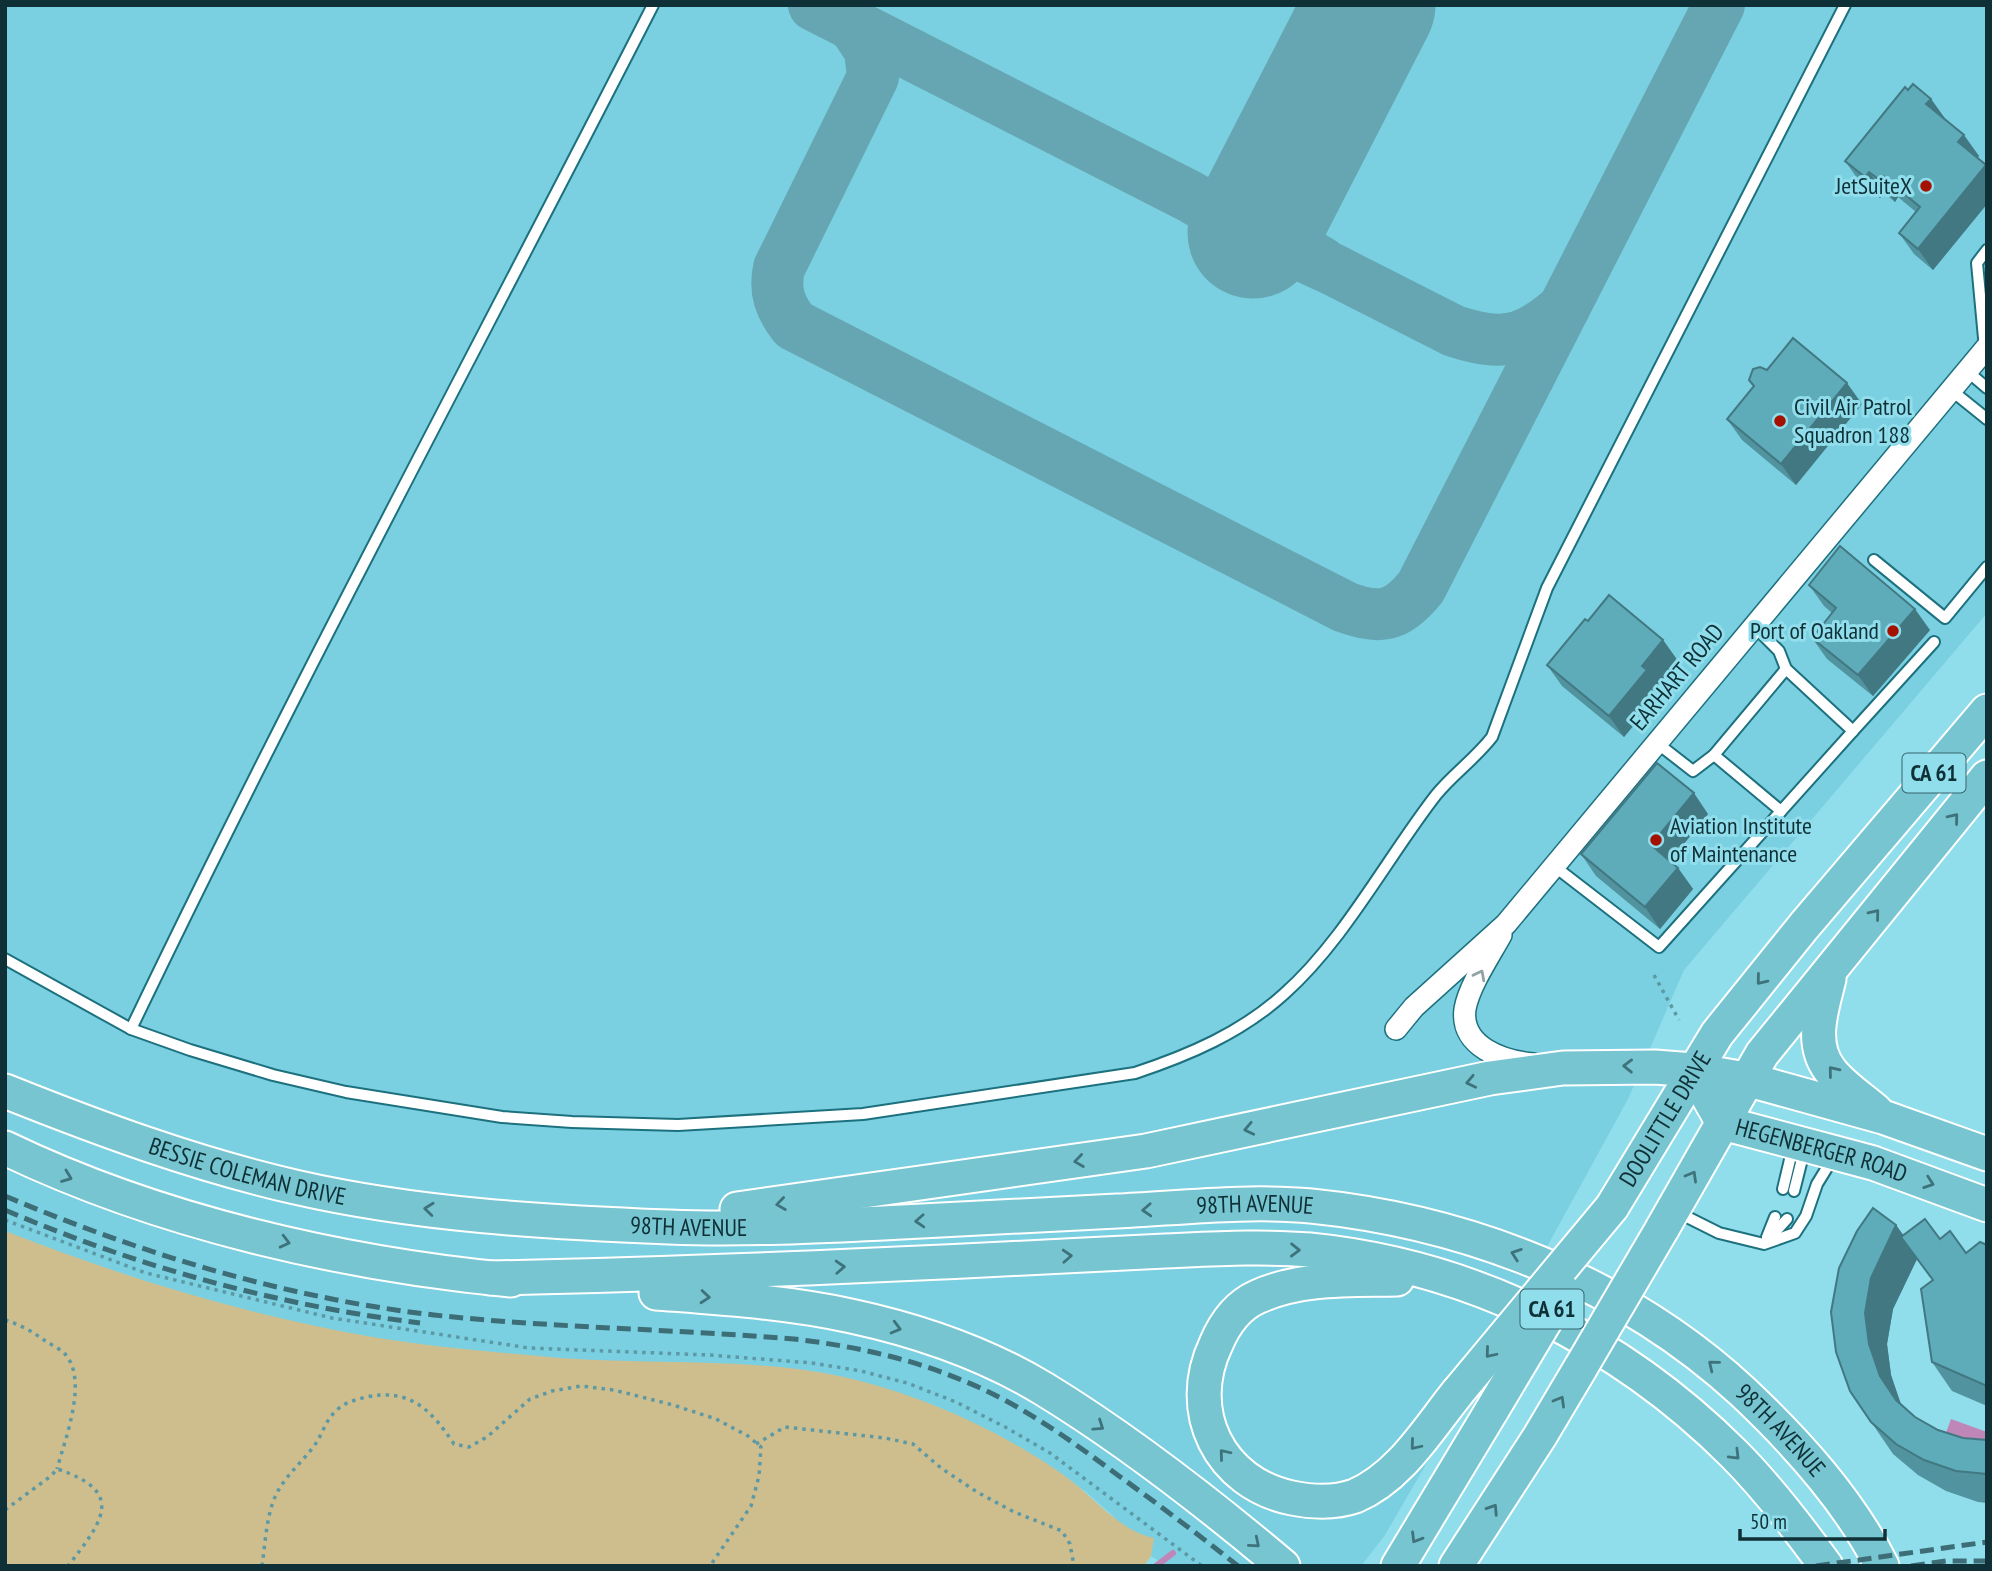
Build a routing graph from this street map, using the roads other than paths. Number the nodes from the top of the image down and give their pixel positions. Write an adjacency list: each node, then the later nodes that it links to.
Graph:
1 (653, 5): 24 (lane)
2 (1845, 5): 24 (lane)
3 (1987, 250): 4 (lane)
4 (1986, 348): 5 (street, EARHART ROAD)
5 (1967, 371): 6 (lane); 7 (street, EARHART ROAD)
6 (1987, 388)
7 (1951, 390): 8 (lane); 11 (street, EARHART ROAD)
8 (1987, 419)
9 (1874, 560): 10 (lane)
10 (1987, 567)
11 (1754, 626): 13 (lane); 16 (street, EARHART ROAD)
12 (1934, 642): 15 (lane)
13 (1786, 669): 15 (lane); 17 (lane)
14 (1987, 711): 28 (main road, DOOLITTLE DRIVE / CA 61, one-way to 28)
15 (1853, 731): 19 (lane)
16 (1657, 743): 17 (lane); 20 (street, EARHART ROAD)
17 (1714, 755): 19 (lane)
18 (1987, 777): 23 (main road, DOOLITTLE DRIVE / CA 61, one-way to 18)
19 (1781, 811): 20 (lane)
20 (1554, 866): 21 (street, EARHART ROAD)
21 (1506, 924): 25 (street, EARHART ROAD); 27 (street, one-way to 21)
22 (5, 959): 24 (lane)
23 (1832, 967): 29 (main road, DOOLITTLE DRIVE / CA 61); 31 (main road, one-way to 23)
24 (131, 1029)
25 (1396, 1029)
26 (5, 1068): 36 (main road)
27 (1563, 1068): 28 (main road, one-way to 27); 40 (main road, one-way to 40)
28 (1693, 1070): 29 (main road, HEGENBERGER ROAD); 32 (main road, HEGENBERGER ROAD); 39 (main road, DOOLITTLE DRIVE / CA 61)
29 (1746, 1079): 31 (main road, HEGENBERGER ROAD); 32 (main road, DOOLITTLE DRIVE / CA 61)
30 (5, 1091): 36 (main road, BESSIE COLEMAN DRIVE)
31 (1883, 1117): 35 (main road, HEGENBERGER ROAD)
32 (1723, 1123): 33 (main road, HEGENBERGER ROAD); 42 (main road, DOOLITTLE DRIVE / CA 61, one-way to 32)
33 (1812, 1146): 37 (lane); 38 (main road, HEGENBERGER ROAD, one-way to 38); 43 (lane)
34 (5, 1149): 44 (main road, one-way to 44)
35 (1987, 1154)
36 (202, 1163): 40 (main road, BESSIE COLEMAN DRIVE, one-way to 36)
37 (1788, 1190)
38 (1987, 1205)
39 (1612, 1207): 45 (main road, one-way to 45, bridge); 47 (main road, DOOLITTLE DRIVE / CA 61, one-way to 47, bridge)
40 (497, 1217): 50 (main road, 98TH AVENUE, one-way to 40)
41 (1781, 1218): 43 (lane)
42 (1667, 1220): 43 (lane); 48 (main road, DOOLITTLE DRIVE / CA 61, one-way to 42, bridge)
43 (1764, 1244)
44 (490, 1278): 45 (main road, 98TH AVENUE, one-way to 45); 46 (main road, one-way to 46)
45 (1446, 1279): 49 (main road, 98TH AVENUE, one-way to 49)
46 (1283, 1566)
47 (1398, 1566)
48 (1456, 1566)
49 (1826, 1566)
50 (1882, 1566)

